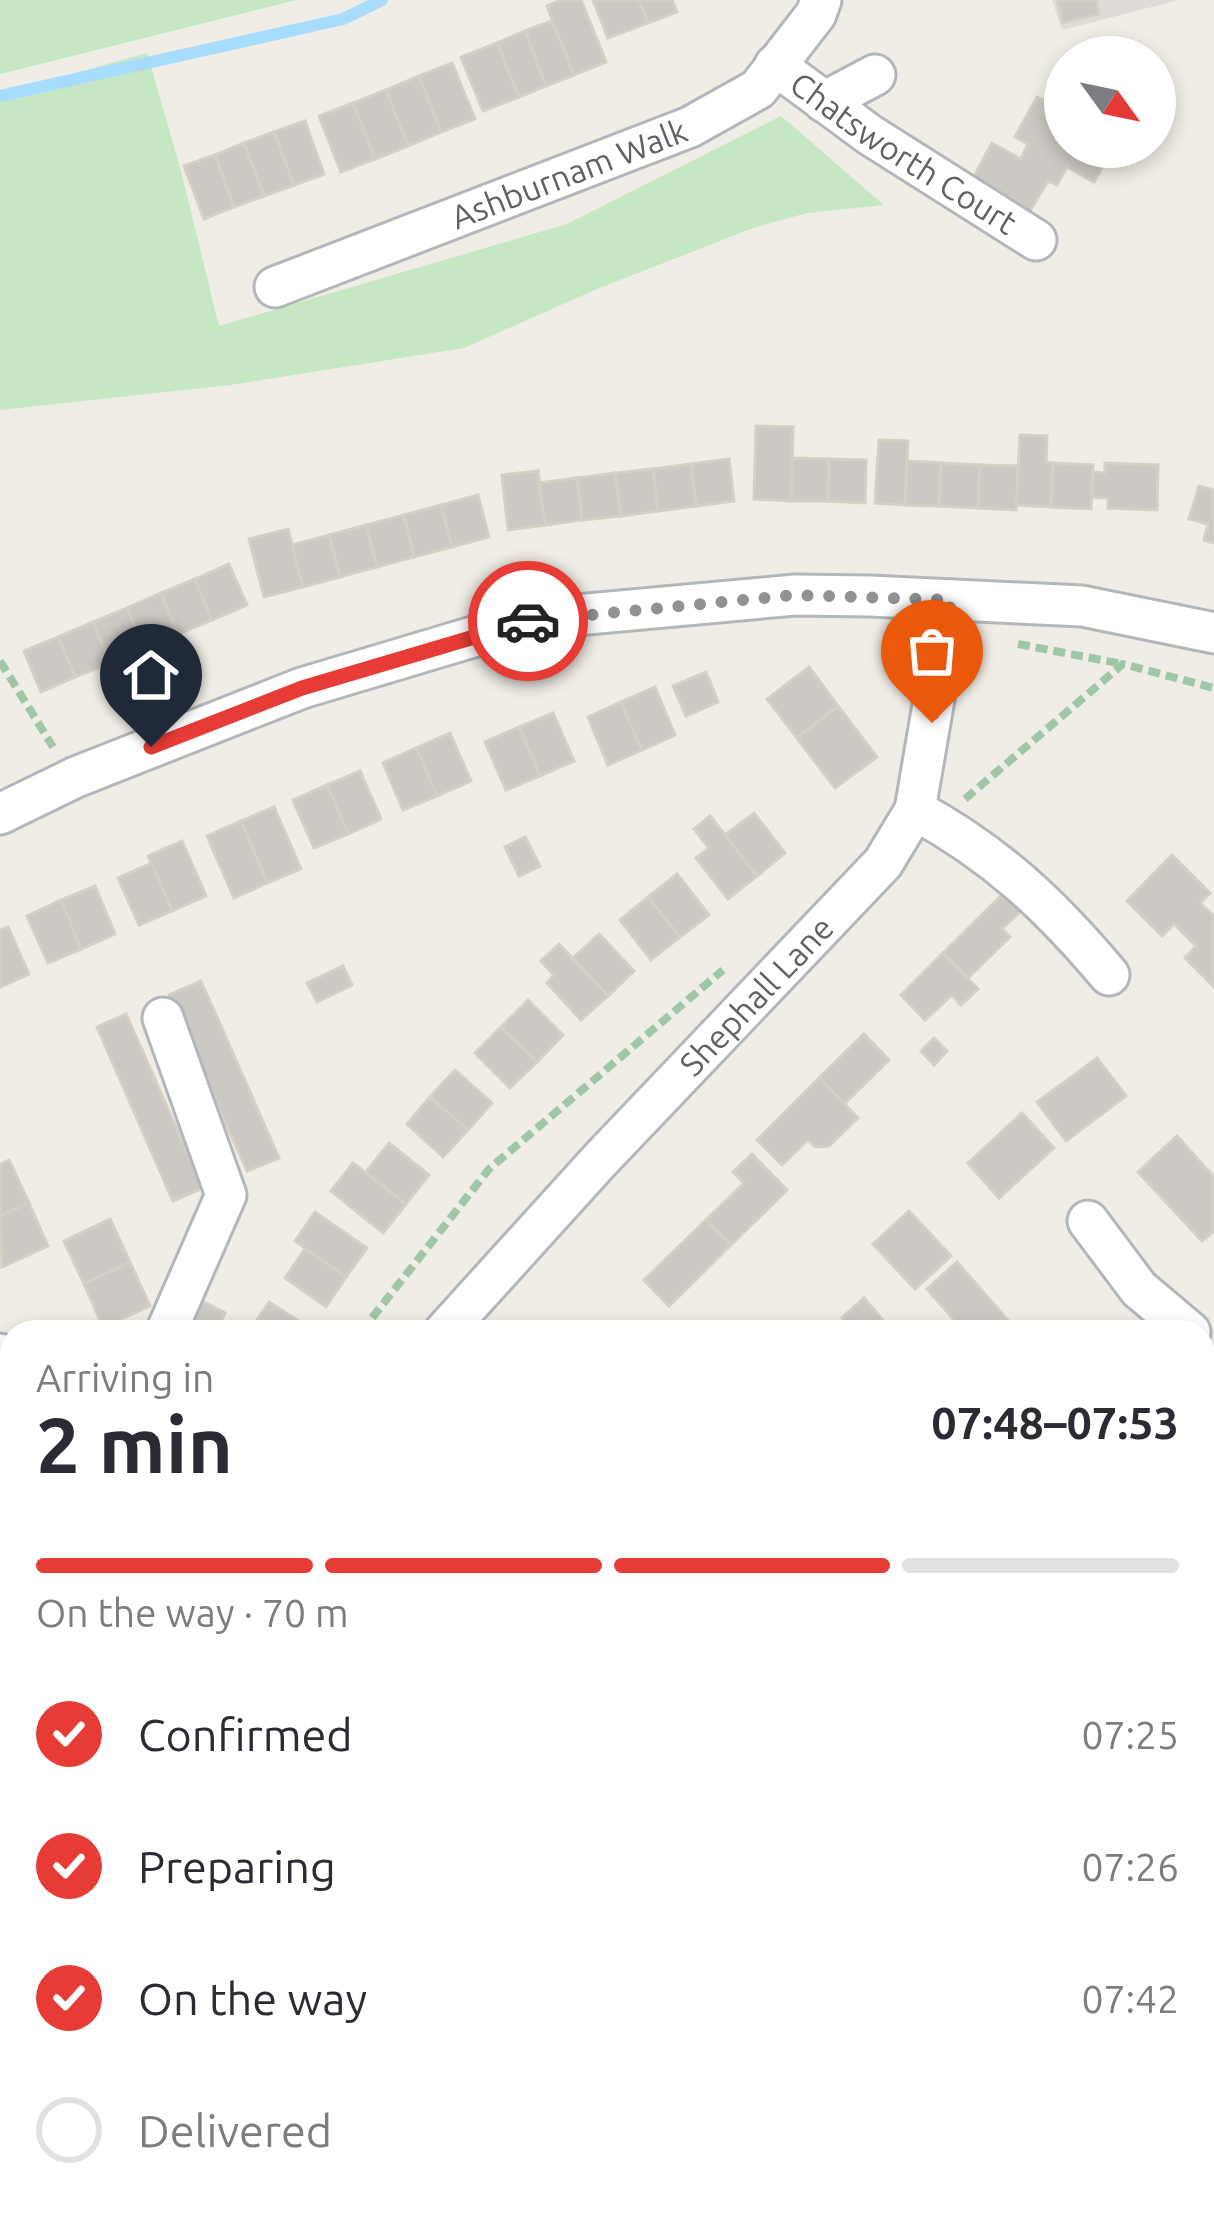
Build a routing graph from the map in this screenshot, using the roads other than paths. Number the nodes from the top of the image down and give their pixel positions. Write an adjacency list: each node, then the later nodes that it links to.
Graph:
1 (821, 0): 2 (street, Ashburnam Walk)
2 (775, 65): 4 (street, Chatsworth Court); 6 (street, Ashburnam Walk)
3 (875, 75): 4 (street)
4 (824, 102): 5 (street, Chatsworth Court)
5 (1036, 241)
6 (275, 287)
7 (951, 600): 8 (street); 9 (street, Shephall Lane); 10 (street)
8 (1214, 633)
9 (915, 811): 11 (street); 15 (street, Shephall Lane)
10 (0, 814)
11 (1109, 975)
12 (164, 1018): 14 (street)
13 (1088, 1221): 16 (street)
14 (171, 1320)
15 (458, 1320)
16 (1176, 1320)

